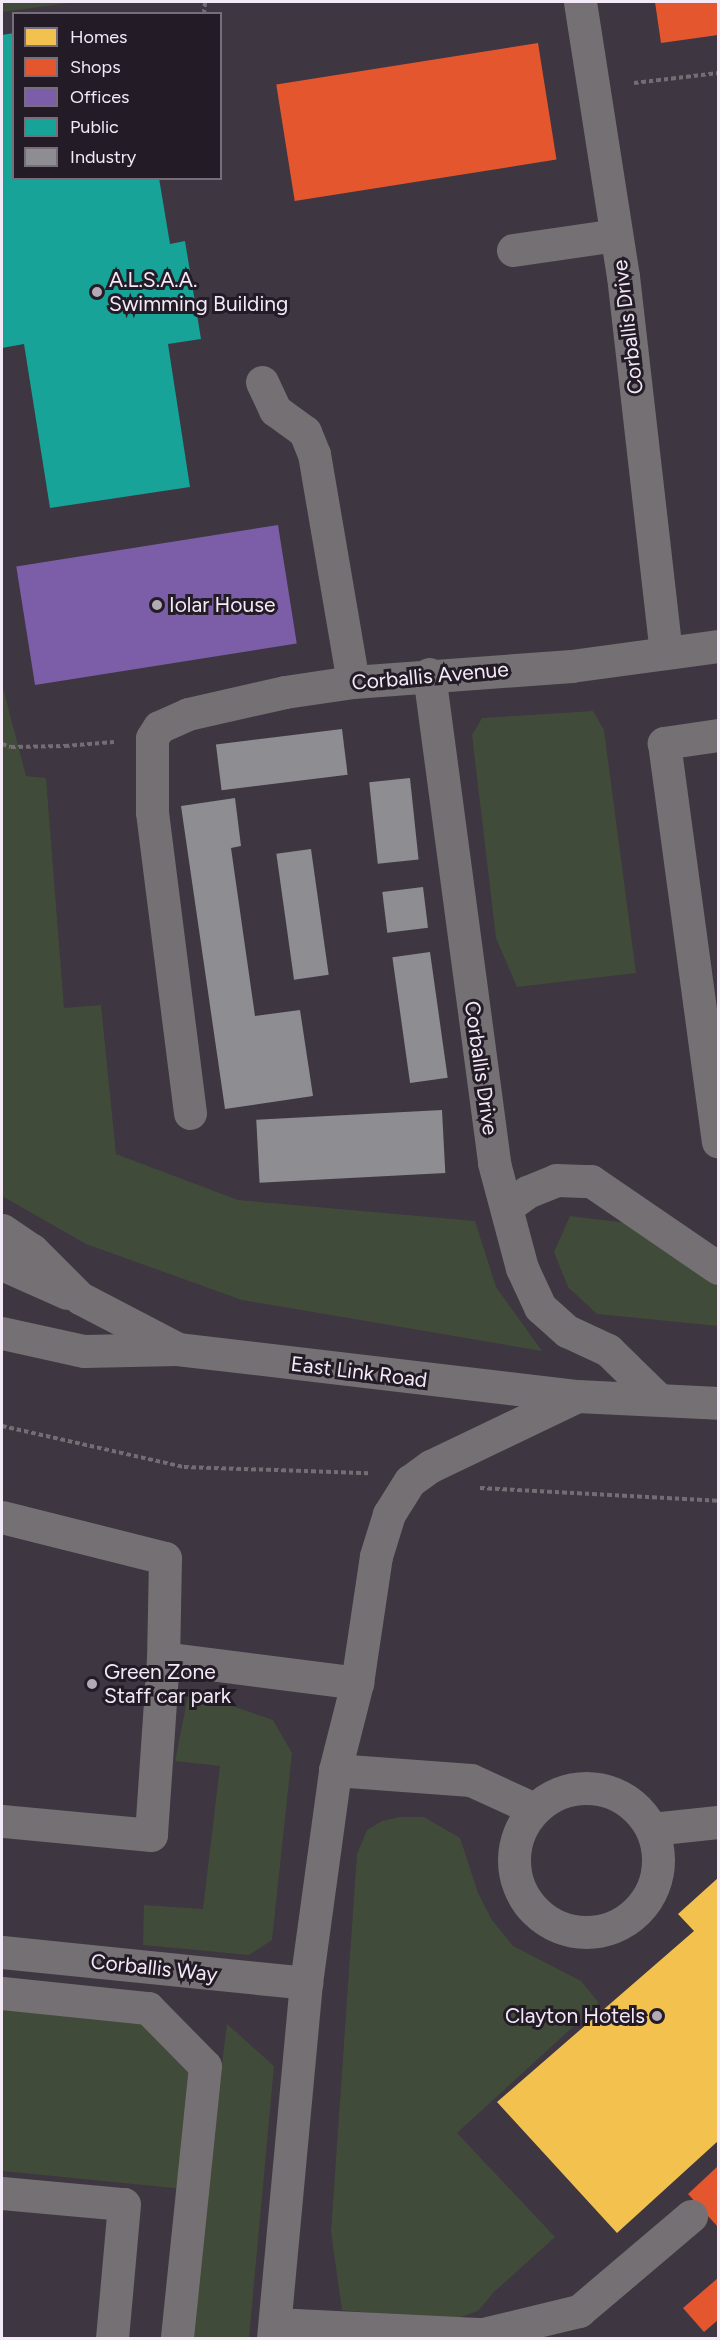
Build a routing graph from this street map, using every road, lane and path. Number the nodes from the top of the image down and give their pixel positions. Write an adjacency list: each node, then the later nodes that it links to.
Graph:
1 (580, 2): 2 (street, Corballis Drive)
2 (591, 63): 3 (path); 4 (street, Corballis Drive)
3 (718, 73)
4 (616, 235): 5 (street); 8 (street, Corballis Drive)
5 (513, 250)
6 (262, 382): 10 (street)
7 (718, 646): 8 (street, Corballis Avenue)
8 (666, 653): 9 (street, Corballis Avenue)
9 (429, 674): 10 (street, Corballis Avenue); 16 (street, Corballis Drive)
10 (353, 682): 12 (street, Corballis Avenue)
11 (718, 735): 15 (street)
12 (139, 739): 13 (path); 14 (street)
13 (2, 744)
14 (190, 1113)
15 (718, 1141)
16 (508, 1206): 19 (street); 24 (street, Corballis Drive)
17 (2, 1230): 20 (street)
18 (2, 1264): 20 (street)
19 (718, 1268)
20 (80, 1298): 22 (street)
21 (2, 1333): 22 (street, East Link Road)
22 (177, 1349): 23 (street, East Link Road)
23 (577, 1396): 24 (street, East Link Road); 32 (street)
24 (657, 1398): 25 (street, East Link Road)
25 (718, 1403)
26 (2, 1426): 27 (path)
27 (376, 1473)
28 (469, 1488): 29 (path)
29 (718, 1501)
30 (2, 1517): 31 (street)
31 (163, 1658): 32 (street); 35 (street)
32 (357, 1683): 33 (street)
33 (335, 1770): 34 (street); 39 (street)
34 (534, 1809): 37 (street); 37 (street)
35 (2, 1821)
36 (718, 1822): 37 (street)
37 (652, 1829)
38 (2, 1953): 39 (street, Corballis Way)
39 (306, 1983): 43 (street)
40 (2, 1993): 45 (street)
41 (2, 2193): 44 (street)
42 (691, 2216): 43 (street)
43 (274, 2331)
44 (112, 2338)
45 (177, 2338)

